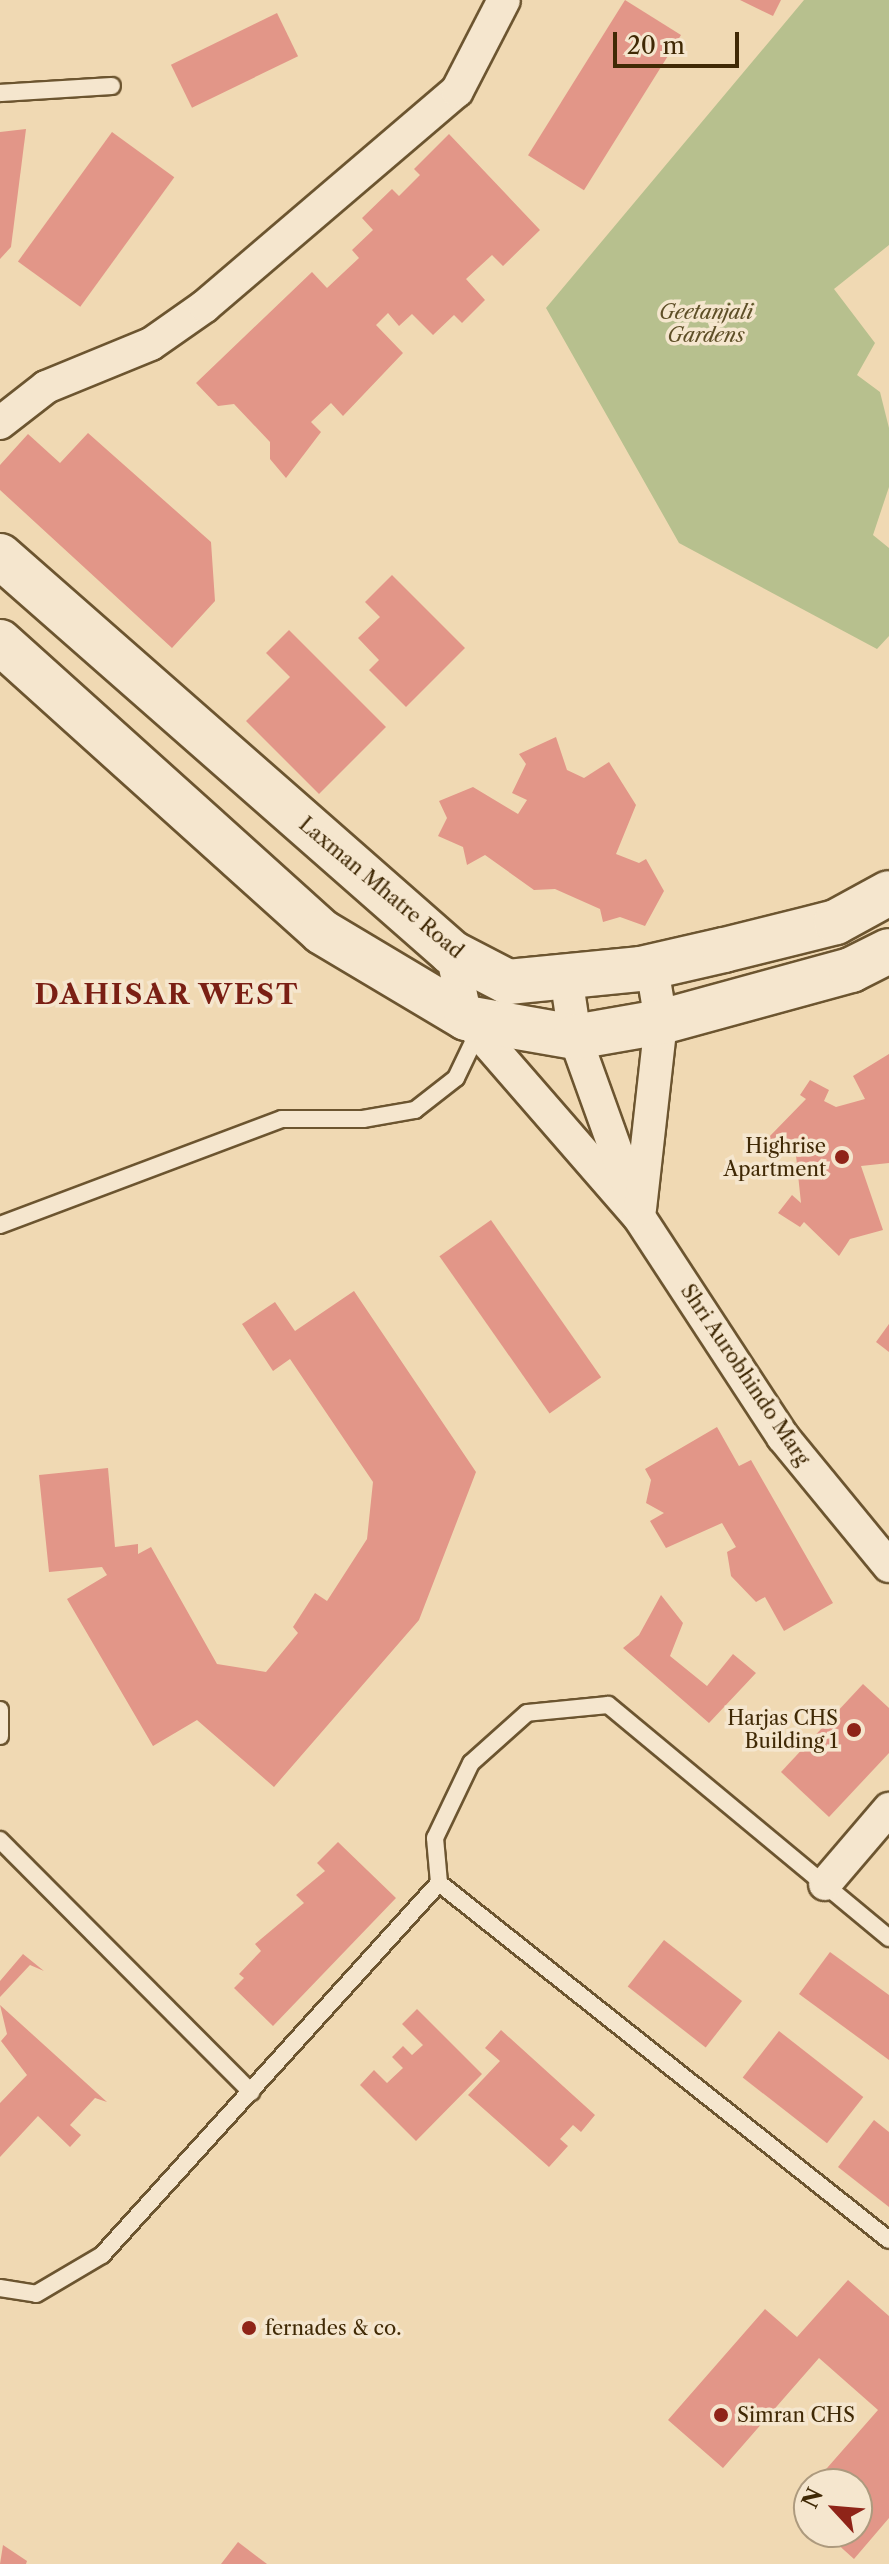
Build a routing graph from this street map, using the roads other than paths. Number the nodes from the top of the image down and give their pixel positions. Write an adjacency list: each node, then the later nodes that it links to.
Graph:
1 (504, 0): 4 (street)
2 (112, 86): 3 (lane)
3 (0, 93)
4 (0, 423)
5 (0, 556): 9 (main road, Laxman Mhatre Road)
6 (0, 642): 13 (main road)
7 (889, 893): 10 (main road, Laxman Mhatre Road)
8 (889, 951): 12 (main road)
9 (452, 953): 11 (main road, Laxman Mhatre Road); 13 (street, Shri Aurobhindo Marg)
10 (652, 967): 11 (main road, Laxman Mhatre Road); 12 (street)
11 (566, 976): 14 (street, Shri Aurobhindo Marg)
12 (661, 1022): 14 (main road); 15 (street)
13 (472, 1025): 14 (main road); 15 (street, Shri Aurobhindo Marg); 16 (lane)
14 (575, 1037): 15 (street, Shri Aurobhindo Marg)
15 (639, 1217): 17 (street, Shri Aurobhindo Marg)
16 (0, 1225)
17 (889, 1566)
18 (0, 1710): 19 (lane)
19 (0, 1736)
20 (889, 1809): 23 (street)
21 (0, 1840): 25 (lane)
22 (439, 1883): 23 (lane); 25 (lane); 26 (lane)
23 (825, 1884): 24 (lane)
24 (889, 1938)
25 (251, 2092): 27 (lane)
26 (889, 2240)
27 (0, 2288)

